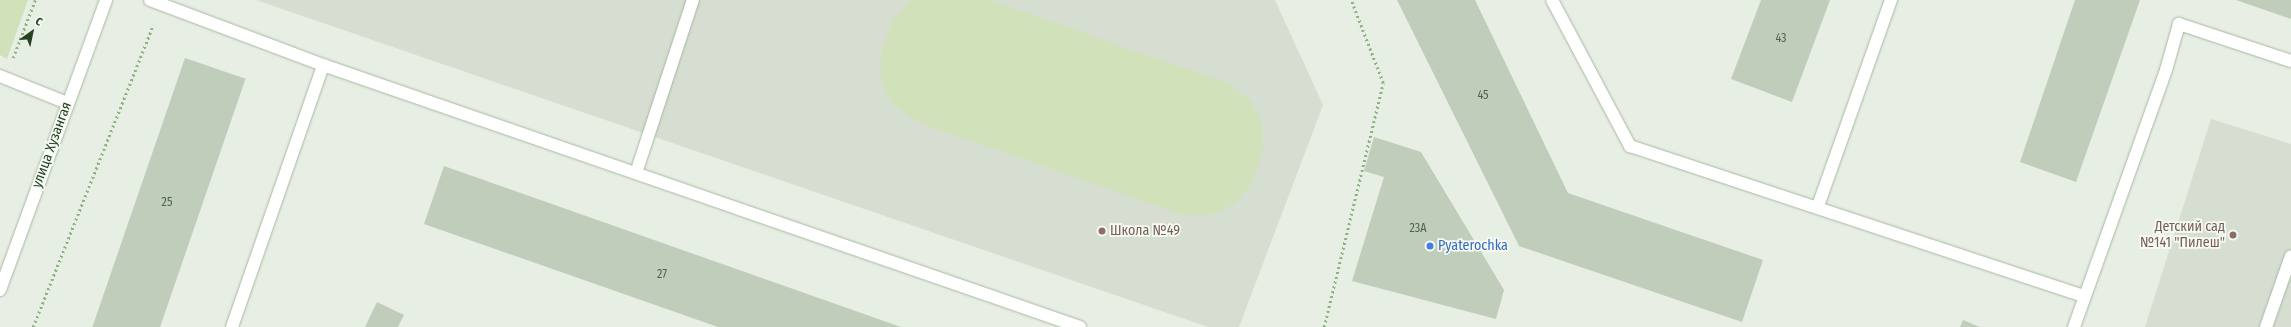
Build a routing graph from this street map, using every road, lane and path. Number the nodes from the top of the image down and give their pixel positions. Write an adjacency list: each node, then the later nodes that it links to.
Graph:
1 (35, 0): 10 (path)
2 (106, 0): 11 (street, улица Хузангая)
3 (693, 0): 12 (street)
4 (1351, 0): 20 (path)
5 (1552, 0): 13 (street)
6 (1891, 0): 13 (street)
7 (155, 2): 9 (street); 17 (path)
8 (2291, 62): 16 (street)
9 (323, 65): 12 (street); 18 (street)
10 (2, 77): 11 (street)
11 (67, 103): 15 (street, улица Хузангая)
12 (636, 173): 19 (street)
13 (1818, 206): 16 (street)
14 (2291, 256): 22 (street)
15 (0, 290)
16 (2084, 296): 21 (street)
17 (33, 327)
18 (232, 327)
19 (1080, 327)
20 (1324, 327)
21 (2074, 327)
22 (2266, 327)

